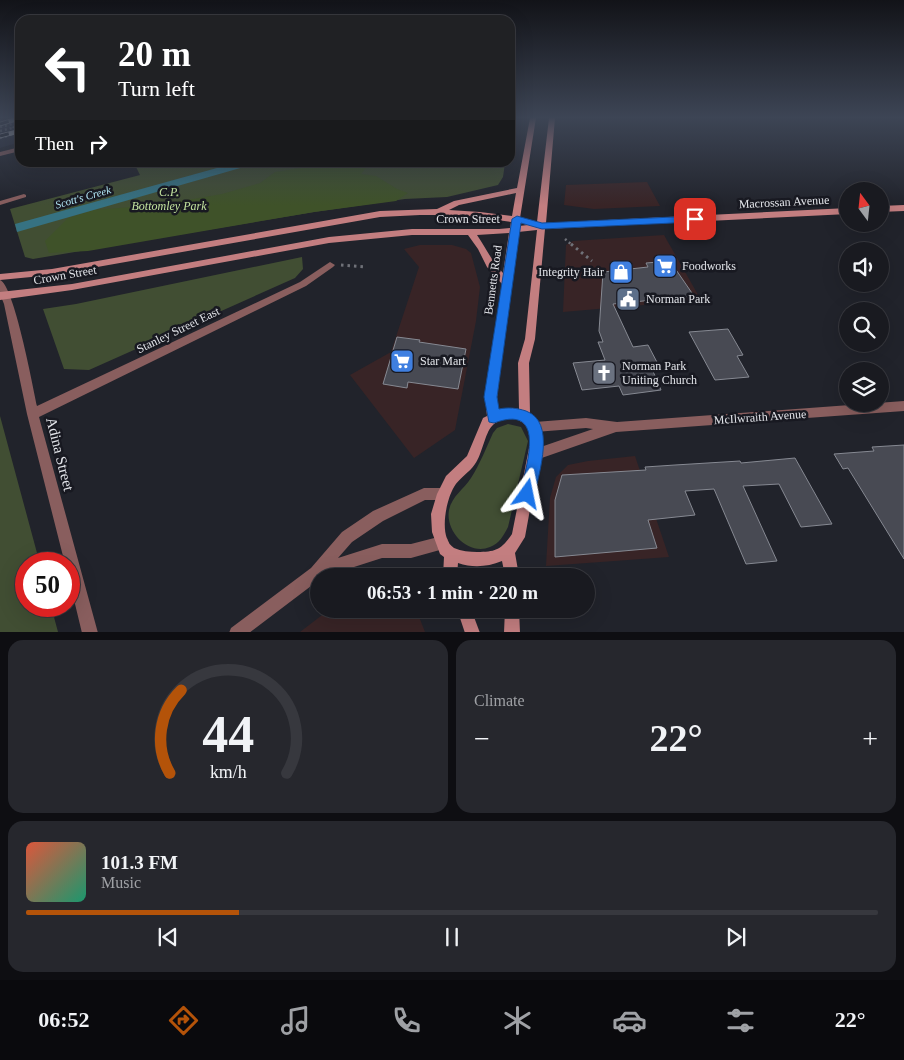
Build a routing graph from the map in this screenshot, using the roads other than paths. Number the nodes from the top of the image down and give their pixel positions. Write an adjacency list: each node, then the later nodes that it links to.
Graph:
1 (528, 147): 5 (main road, Bennetts Road)
2 (549, 147): 13 (main road)
3 (15, 150): 4 (street)
4 (0, 154)
5 (520, 189): 11 (main road); 12 (main road, Bennetts Road)
6 (24, 196): 7 (lane)
7 (0, 204)
8 (904, 208): 9 (main road)
9 (889, 209)
10 (839, 211): 13 (main road, Macrossan Avenue)
11 (435, 213): 12 (main road, Crown Street); 17 (main road, Crown Street)
12 (517, 219): 13 (main road, Crown Street); 14 (main road, Bennetts Road)
13 (542, 226): 14 (main road, Crown Street); 23 (main road)
14 (515, 231): 15 (main road, Crown Street); 19 (main road, Bennetts Road)
15 (470, 232): 19 (main road); 20 (main road, Crown Street)
16 (330, 264): 22 (street, Stanley Street East)
17 (0, 277)
18 (0, 283): 20 (street, Adina Street)
19 (507, 283): 24 (main road, Bennetts Road)
20 (3, 296): 22 (street, Adina Street)
21 (904, 406): 26 (street, McIlwraith Avenue)
22 (33, 414): 38 (street, Adina Street)
23 (524, 416): 24 (main road); 25 (main road)
24 (494, 417): 28 (main road)
25 (535, 427): 26 (street, McIlwraith Avenue); 27 (main road)
26 (617, 427): 27 (street, McIlwraith Avenue)
27 (536, 454): 30 (main road)
28 (443, 494): 29 (main road); 31 (street)
29 (447, 548): 30 (main road); 32 (street); 33 (main road)
30 (508, 552): 34 (main road)
31 (320, 568)
32 (332, 568)
33 (449, 568)
34 (511, 568)
35 (310, 577): 39 (street)
36 (468, 618): 40 (main road)
37 (512, 618): 41 (main road)
38 (90, 632)
39 (236, 632)
40 (473, 632)
41 (512, 632)

